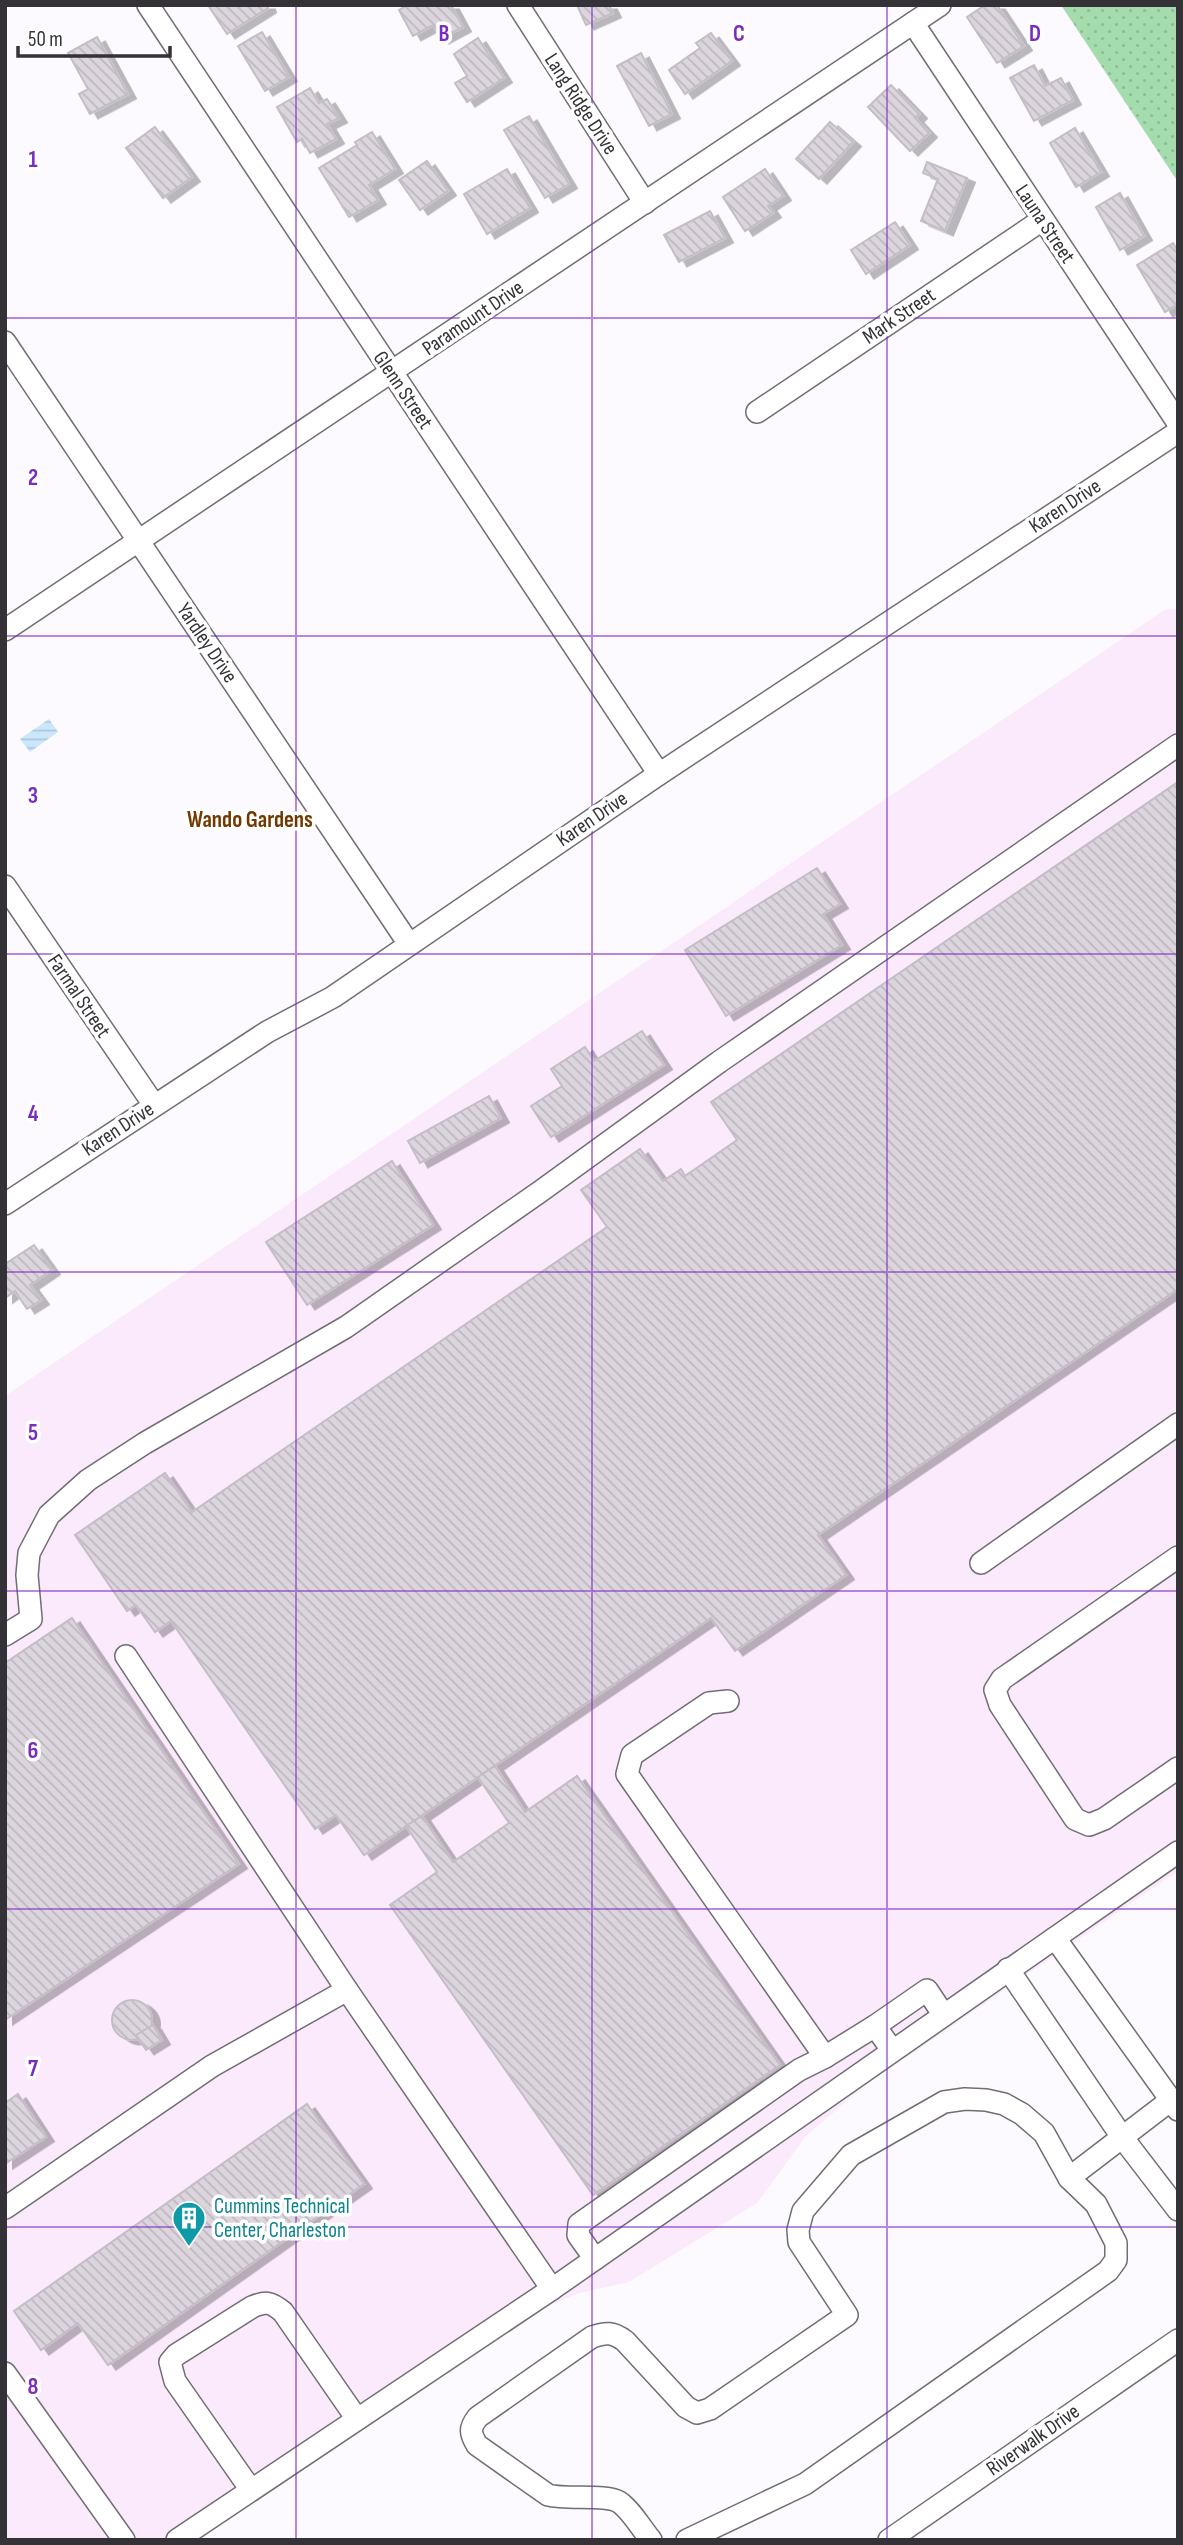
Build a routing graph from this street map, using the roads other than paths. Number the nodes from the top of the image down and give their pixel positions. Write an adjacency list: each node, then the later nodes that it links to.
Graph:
1 (148, 5): 8 (street, Glenn Street)
2 (518, 5): 5 (street, Lang Ridge Drive)
3 (940, 5): 4 (street, Paramount Drive)
4 (913, 23): 5 (street, Paramount Drive); 6 (street, Launa Street)
5 (645, 203): 8 (street, Paramount Drive)
6 (1042, 220): 9 (street, Mark Street); 10 (street, Launa Street)
7 (5, 342): 12 (street, Yardley Drive)
8 (391, 372): 12 (street, Paramount Drive); 15 (street, Glenn Street)
9 (757, 412)
10 (1178, 423)
11 (1178, 432): 15 (street, Karen Drive)
12 (139, 541): 13 (street, Paramount Drive); 17 (street, Yardley Drive)
13 (5, 630)
14 (1178, 745): 23 (street)
15 (659, 774): 17 (street, Karen Drive)
16 (5, 886): 18 (street, Farmal Street)
17 (409, 944): 18 (street, Karen Drive)
18 (154, 1105): 19 (street, Karen Drive)
19 (5, 1204)
20 (1178, 1424): 22 (street)
21 (1178, 1557): 26 (street)
22 (981, 1563)
23 (5, 1635)
24 (126, 1656): 30 (street)
25 (728, 1702): 34 (street)
26 (1178, 1768)
27 (1178, 1852): 28 (street)
28 (1055, 1938): 29 (street); 35 (street)
29 (1008, 1969): 31 (street); 36 (street)
30 (346, 1990): 38 (street); 41 (street)
31 (943, 2014): 32 (street); 33 (street)
32 (875, 2026): 33 (street); 34 (street)
33 (892, 2050): 40 (street)
34 (825, 2057): 40 (street)
35 (1174, 2105): 36 (street)
36 (1122, 2137): 37 (street); 39 (street)
37 (1069, 2178): 48 (street); 49 (street)
38 (5, 2208)
39 (1178, 2210)
40 (595, 2259): 41 (street)
41 (552, 2289): 44 (street)
42 (1178, 2340): 50 (street, Riverwalk Drive)
43 (5, 2373): 46 (street)
44 (357, 2419): 45 (street); 45 (street)
45 (251, 2490): 47 (street)
46 (124, 2540)
47 (177, 2540)
48 (651, 2540)
49 (687, 2540)
50 (889, 2540)

